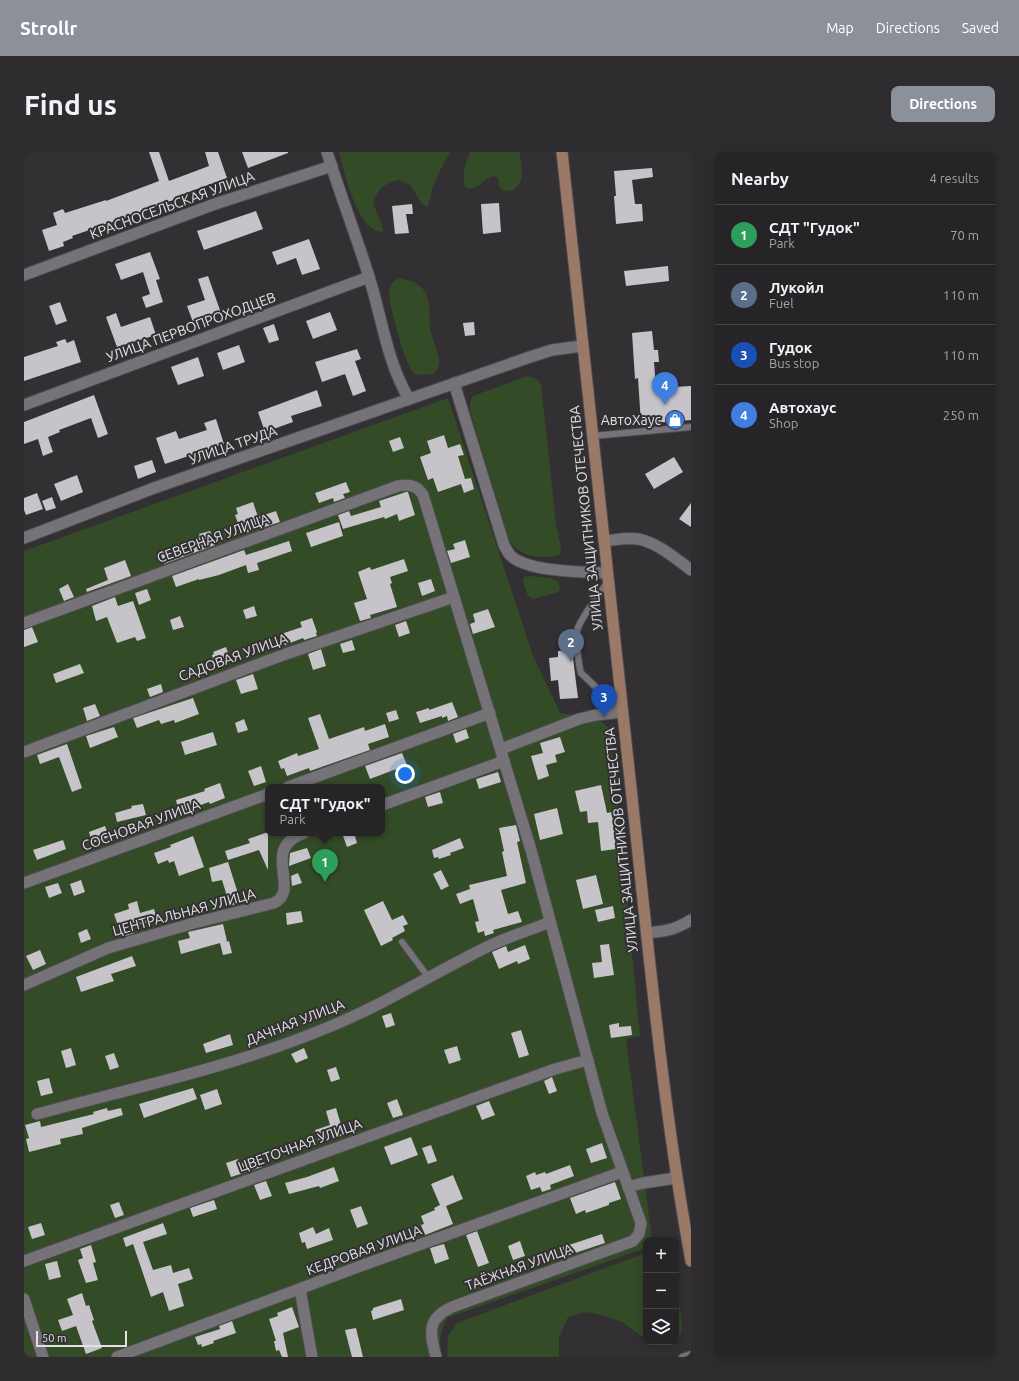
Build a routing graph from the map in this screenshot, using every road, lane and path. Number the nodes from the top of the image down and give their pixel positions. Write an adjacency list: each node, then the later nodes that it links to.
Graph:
1 (327, 152): 3 (street)
2 (562, 152): 6 (main road, УЛИЦА ЗАЩИТНИКОВ ОТЕЧЕСТВА)
3 (332, 166): 4 (street, КРАСНОСЕЛЬСКАЯ УЛИЦА); 5 (street)
4 (24, 275)
5 (369, 277): 8 (street); 9 (street, УЛИЦА ПЕРВОПРОХОДЦЕВ)
6 (582, 346): 7 (street, УЛИЦА ТРУДА); 11 (main road, УЛИЦА ЗАЩИТНИКОВ ОТЕЧЕСТВА)
7 (454, 383): 8 (street, УЛИЦА ТРУДА); 15 (street)
8 (409, 399): 12 (street, УЛИЦА ТРУДА)
9 (24, 404)
10 (691, 427): 11 (lane)
11 (592, 436): 13 (main road, УЛИЦА ЗАЩИТНИКОВ ОТЕЧЕСТВА)
12 (24, 538)
13 (604, 541): 14 (street); 15 (main road, УЛИЦА ЗАЩИТНИКОВ ОТЕЧЕСТВА)
14 (691, 570)
15 (608, 577): 18 (main road, УЛИЦА ЗАЩИТНИКОВ ОТЕЧЕСТВА); 18 (lane)
16 (454, 597): 17 (street, СЕВЕРНАЯ УЛИЦА); 19 (street); 21 (street, САДОВАЯ УЛИЦА)
17 (24, 624)
18 (622, 712): 20 (street); 30 (main road, УЛИЦА ЗАЩИТНИКОВ ОТЕЧЕСТВА)
19 (490, 713): 20 (street); 23 (street)
20 (501, 749): 22 (street)
21 (24, 752)
22 (504, 762): 25 (street); 29 (street)
23 (296, 784)
24 (265, 795): 27 (street, СОСНОВАЯ УЛИЦА)
25 (385, 804)
26 (297, 836): 33 (street, ЦЕНТРАЛЬНАЯ УЛИЦА)
27 (24, 883)
28 (691, 920): 30 (street)
29 (550, 922): 32 (street, ДАЧНАЯ УЛИЦА); 34 (street)
30 (647, 933): 37 (main road, УЛИЦА ЗАЩИТНИКОВ ОТЕЧЕСТВА)
31 (402, 942): 32 (lane)
32 (429, 978): 35 (street, ДАЧНАЯ УЛИЦА)
33 (24, 985)
34 (588, 1060): 36 (street); 39 (street, ЦВЕТОЧНАЯ УЛИЦА)
35 (37, 1114)
36 (622, 1172): 38 (street); 41 (street, КЕДРОВАЯ УЛИЦА)
37 (676, 1178): 38 (street); 40 (main road, УЛИЦА ЗАЩИТНИКОВ ОТЕЧЕСТВА)
38 (628, 1187): 47 (street, ТАЁЖНАЯ УЛИЦА)
39 (24, 1261)
40 (691, 1261)
41 (300, 1289): 45 (street, КЕДРОВАЯ УЛИЦА); 46 (street)
42 (24, 1298): 44 (street)
43 (691, 1354): 48 (lane)
44 (43, 1357)
45 (117, 1357)
46 (312, 1357)
47 (436, 1357)
48 (682, 1357)

